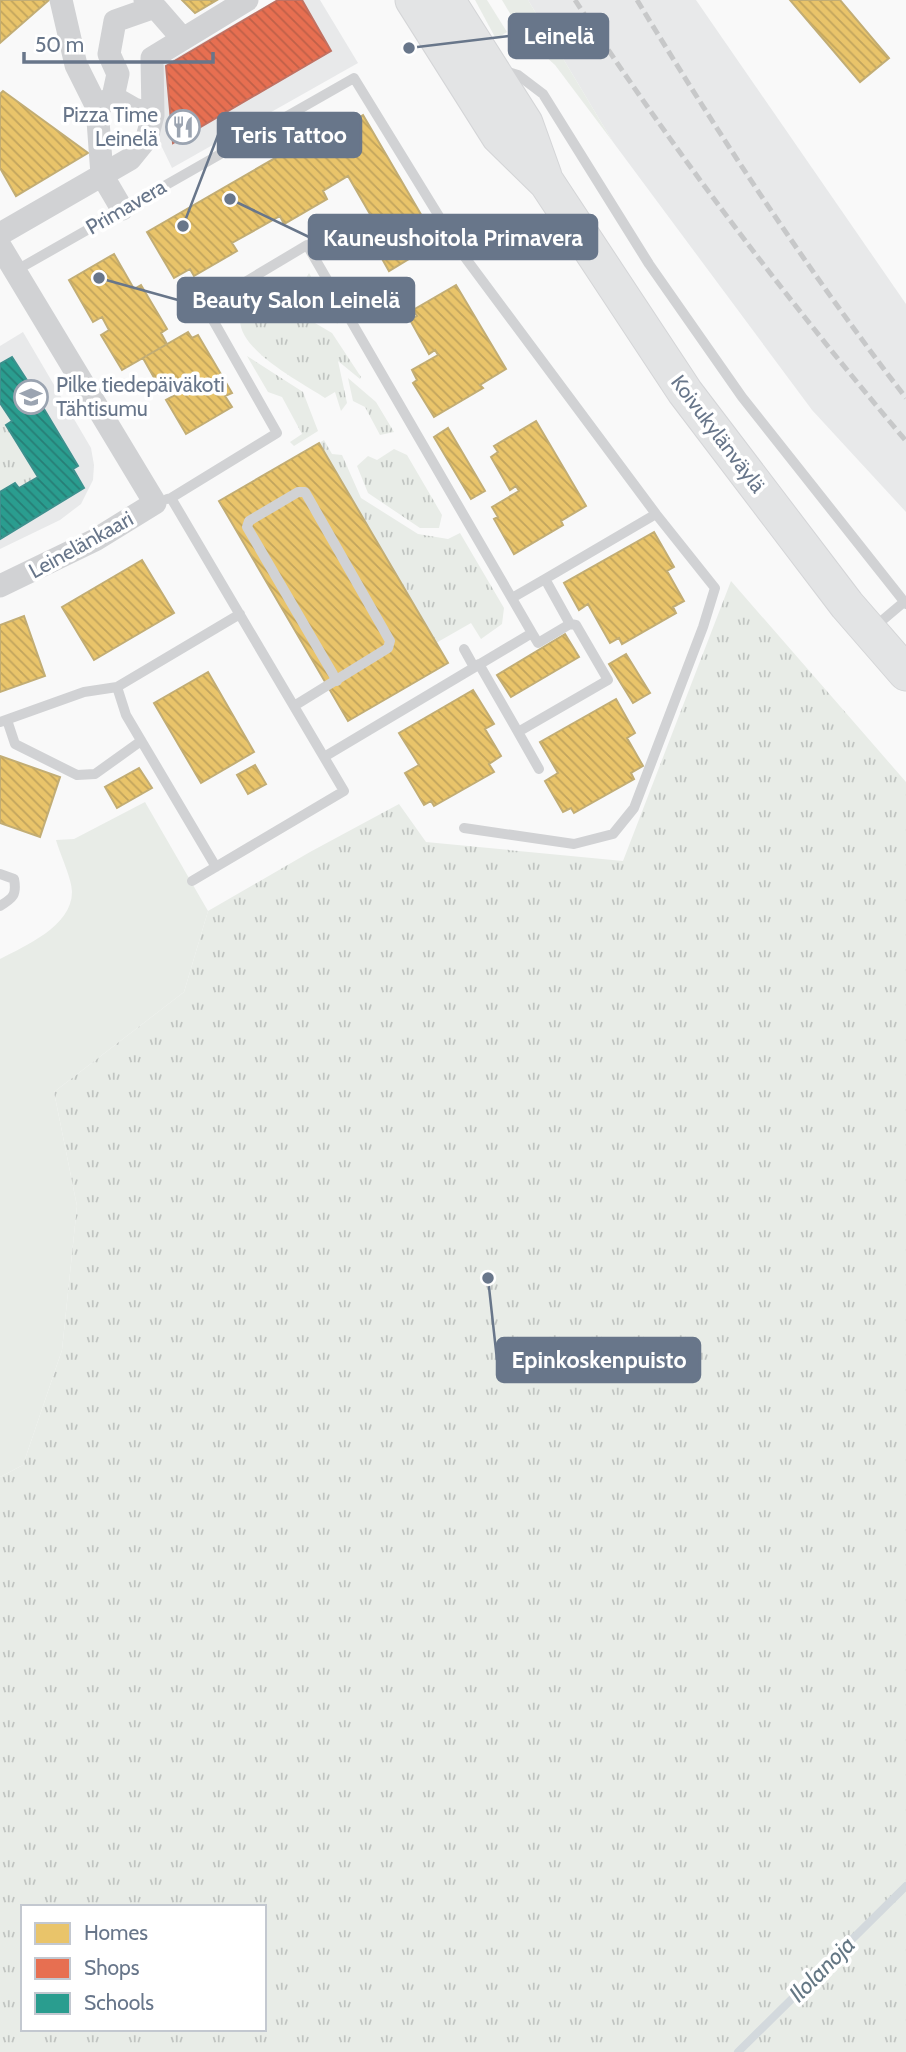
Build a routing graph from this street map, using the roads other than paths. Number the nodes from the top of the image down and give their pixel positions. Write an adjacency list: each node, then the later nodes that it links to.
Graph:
1 (61, 0): 8 (street)
2 (247, 0): 6 (street)
3 (413, 0): 11 (main road, Koivukylänväylä)
4 (447, 0): 7 (main road, Koivukylänväylä)
5 (150, 4): 6 (street); 8 (street)
6 (182, 38): 9 (street)
7 (488, 67): 11 (main road, Koivukylänväylä); 21 (lane)
8 (105, 102): 9 (street); 10 (street)
9 (153, 115): 10 (street)
10 (102, 175): 12 (street); 13 (street)
11 (547, 183): 24 (main road, Koivukylänväylä)
12 (122, 209): 15 (lane, Primavera); 17 (lane, Primavera)
13 (0, 234)
14 (0, 246): 15 (street, Leinelänkaari)
15 (15, 271): 16 (street, Leinelänkaari)
16 (163, 500): 19 (street, Leinelänkaari); 20 (lane); 22 (lane)
17 (656, 514): 18 (lane); 37 (lane)
18 (545, 579): 20 (lane); 23 (lane)
19 (0, 586)
20 (512, 598): 25 (lane)
21 (905, 603): 24 (lane)
22 (240, 614): 30 (lane); 31 (lane)
23 (570, 624): 25 (lane); 33 (lane)
24 (870, 631): 28 (main road, Koivukylänväylä)
25 (532, 633): 27 (lane)
26 (464, 649): 27 (lane)
27 (477, 666): 33 (lane); 35 (lane)
28 (906, 673)
29 (337, 681): 29 (lane); 31 (lane)
30 (117, 687): 32 (lane); 34 (lane)
31 (294, 706): 35 (lane)
32 (3, 721): 34 (lane)
33 (518, 732): 36 (lane)
34 (141, 741): 38 (lane)
35 (324, 757): 38 (lane)
36 (539, 769)
37 (464, 828)
38 (216, 867): 40 (lane)
39 (0, 874): 41 (lane)
40 (192, 881)
41 (0, 906)

